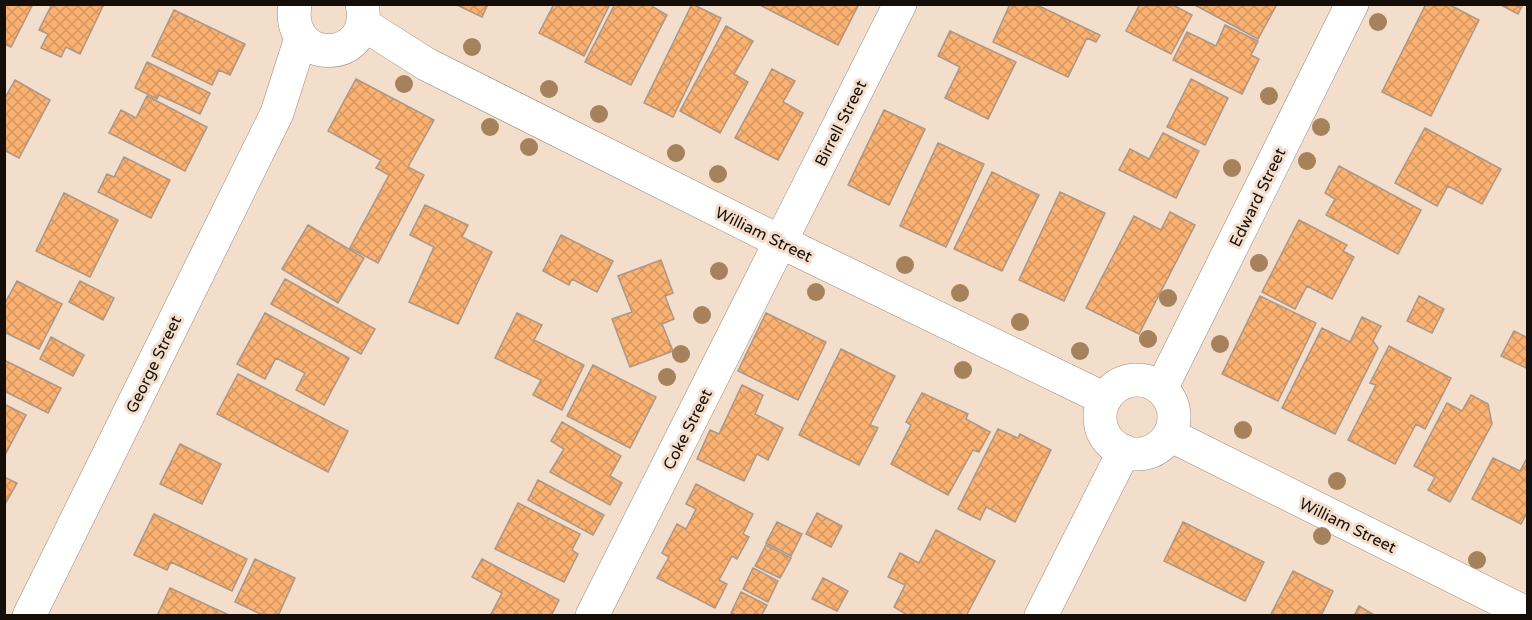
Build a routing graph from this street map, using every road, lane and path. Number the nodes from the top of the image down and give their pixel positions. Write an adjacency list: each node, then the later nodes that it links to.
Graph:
1 (900, 4): 4 (street, Birrell Street)
2 (1352, 4): 5 (street, Edward Street)
3 (322, 22): 4 (street, William Street); 10 (street, George Street)
4 (781, 242): 6 (street, William Street); 11 (street, Coke Street)
5 (1161, 389): 6 (street); 7 (street)
6 (1105, 399): 8 (street)
7 (1170, 435): 8 (street); 9 (street, William Street)
8 (1124, 451): 12 (street)
9 (1527, 614)
10 (29, 615)
11 (592, 615)
12 (1041, 615)

